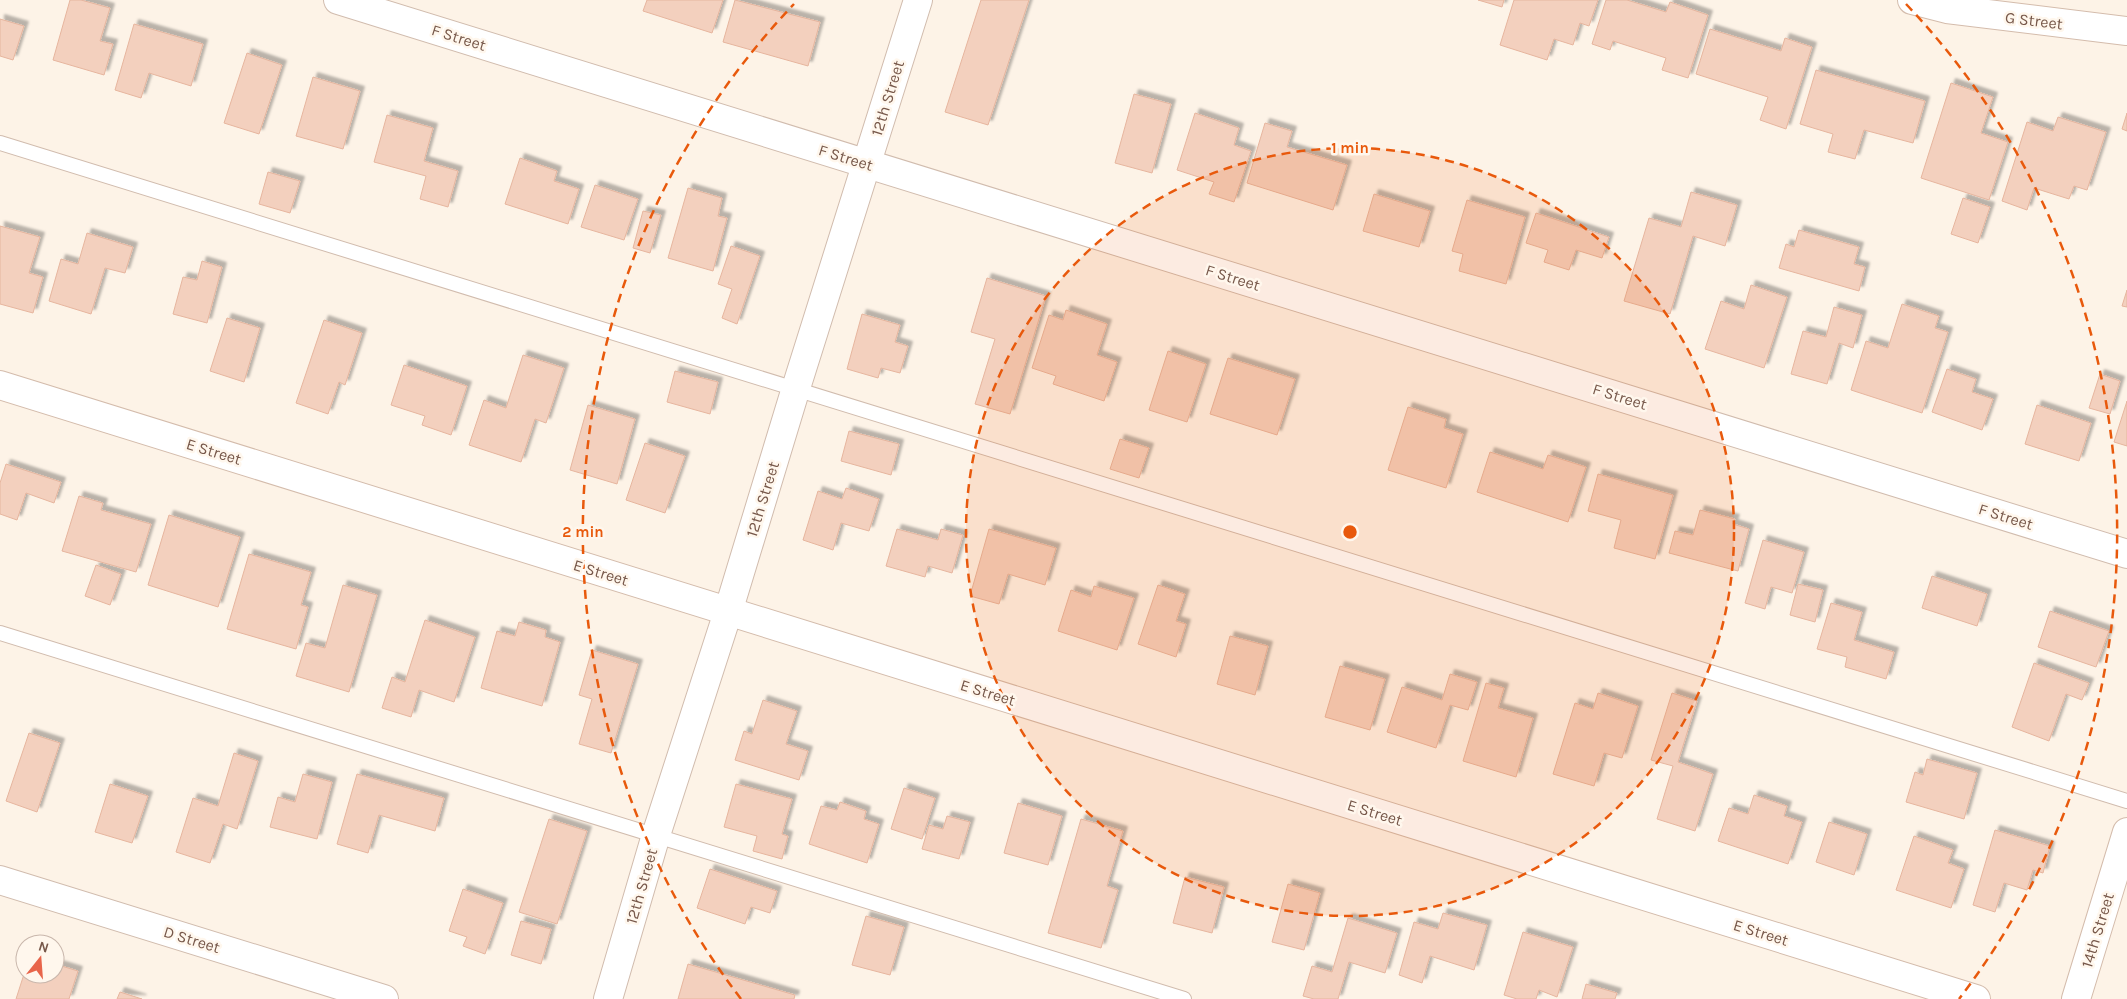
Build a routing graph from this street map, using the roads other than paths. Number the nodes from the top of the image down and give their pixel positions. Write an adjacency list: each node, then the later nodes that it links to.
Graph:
1 (338, 0): 6 (street, F Street)
2 (918, 0): 6 (street, 12th Street)
3 (1912, 0): 4 (street, G Street)
4 (2127, 31)
5 (0, 143): 8 (lane)
6 (867, 163): 8 (street, 12th Street); 9 (street, F Street)
7 (0, 385): 10 (street, E Street)
8 (796, 388): 10 (street, 12th Street); 12 (lane)
9 (2127, 554)
10 (728, 612): 14 (street, 12th Street); 19 (street, E Street)
11 (0, 633): 14 (lane)
12 (2127, 801)
13 (2127, 832): 20 (street, 14th Street)
14 (656, 835): 17 (street, 12th Street); 18 (lane)
15 (0, 880): 16 (street, D Street)
16 (384, 999)
17 (608, 999)
18 (1184, 999)
19 (1976, 999)
20 (2076, 999)

